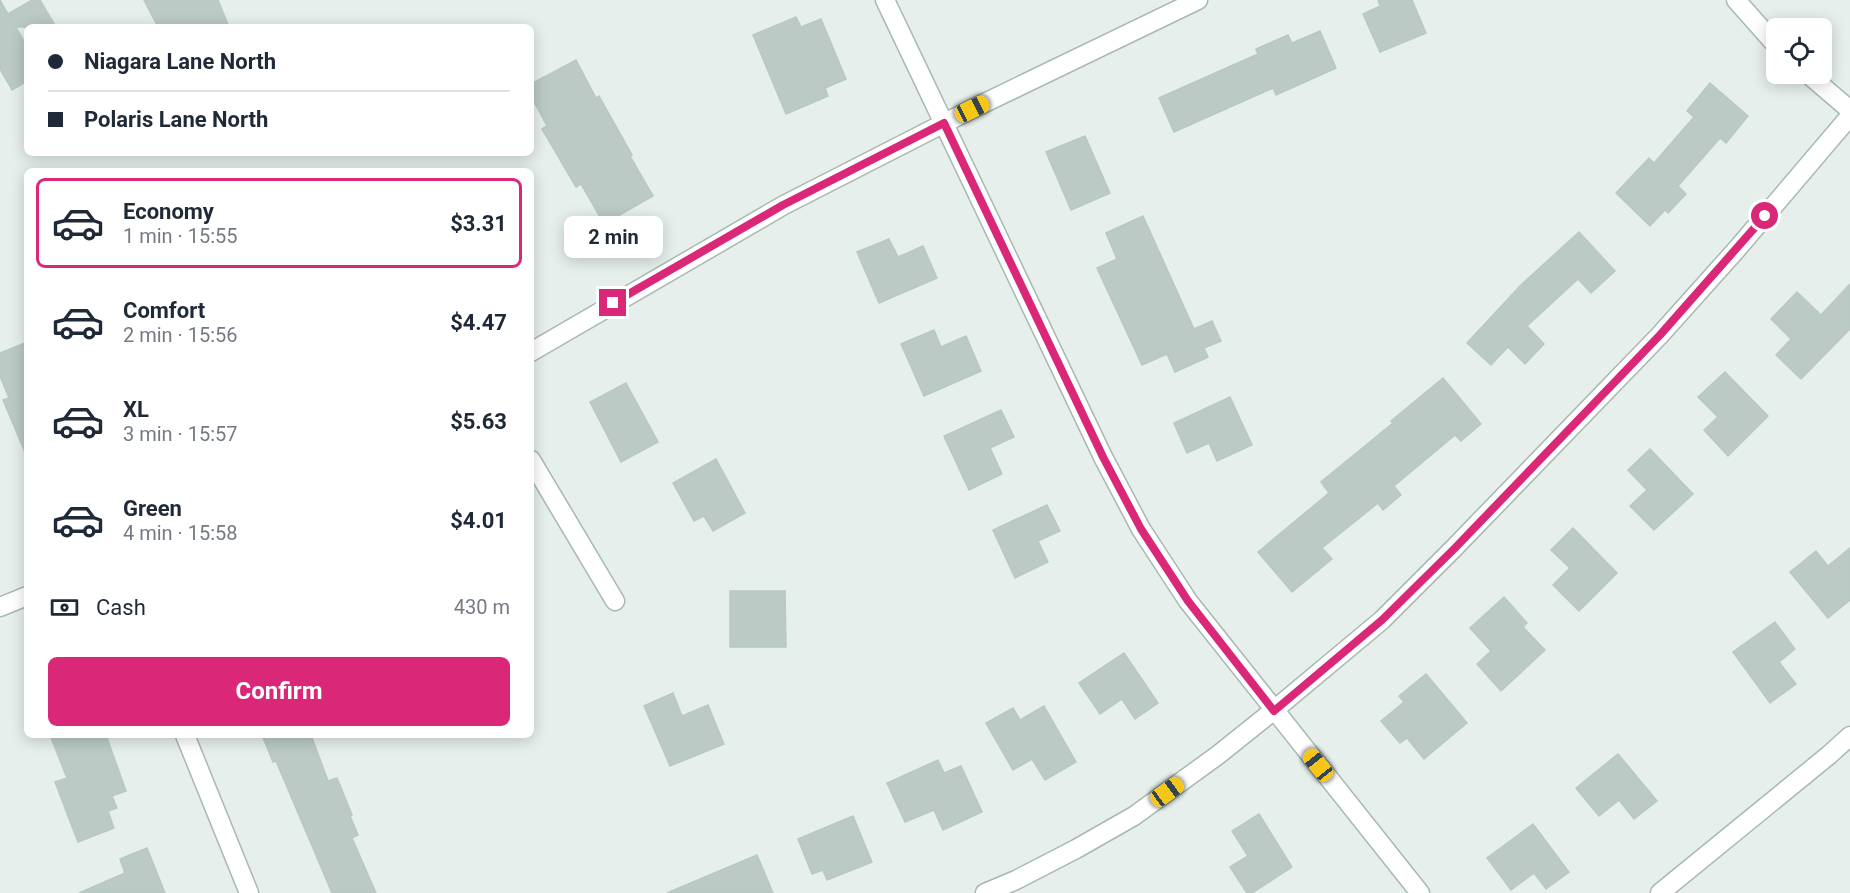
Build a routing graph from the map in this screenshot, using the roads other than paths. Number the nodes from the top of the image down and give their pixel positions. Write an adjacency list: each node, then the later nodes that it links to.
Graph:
1 (885, 0): 8 (street)
2 (1198, 0): 8 (street)
3 (1736, 0): 4 (street)
4 (1766, 34)
5 (1820, 84): 6 (street)
6 (1850, 110)
7 (1850, 116): 14 (street)
8 (944, 123): 9 (street); 14 (street)
9 (534, 350)
10 (534, 465): 12 (street)
11 (24, 597): 13 (street)
12 (615, 601)
13 (0, 607)
14 (1274, 711): 18 (street); 19 (street)
15 (1850, 736): 20 (street)
16 (186, 738): 17 (street)
17 (249, 893)
18 (985, 893)
19 (1420, 893)
20 (1660, 893)

